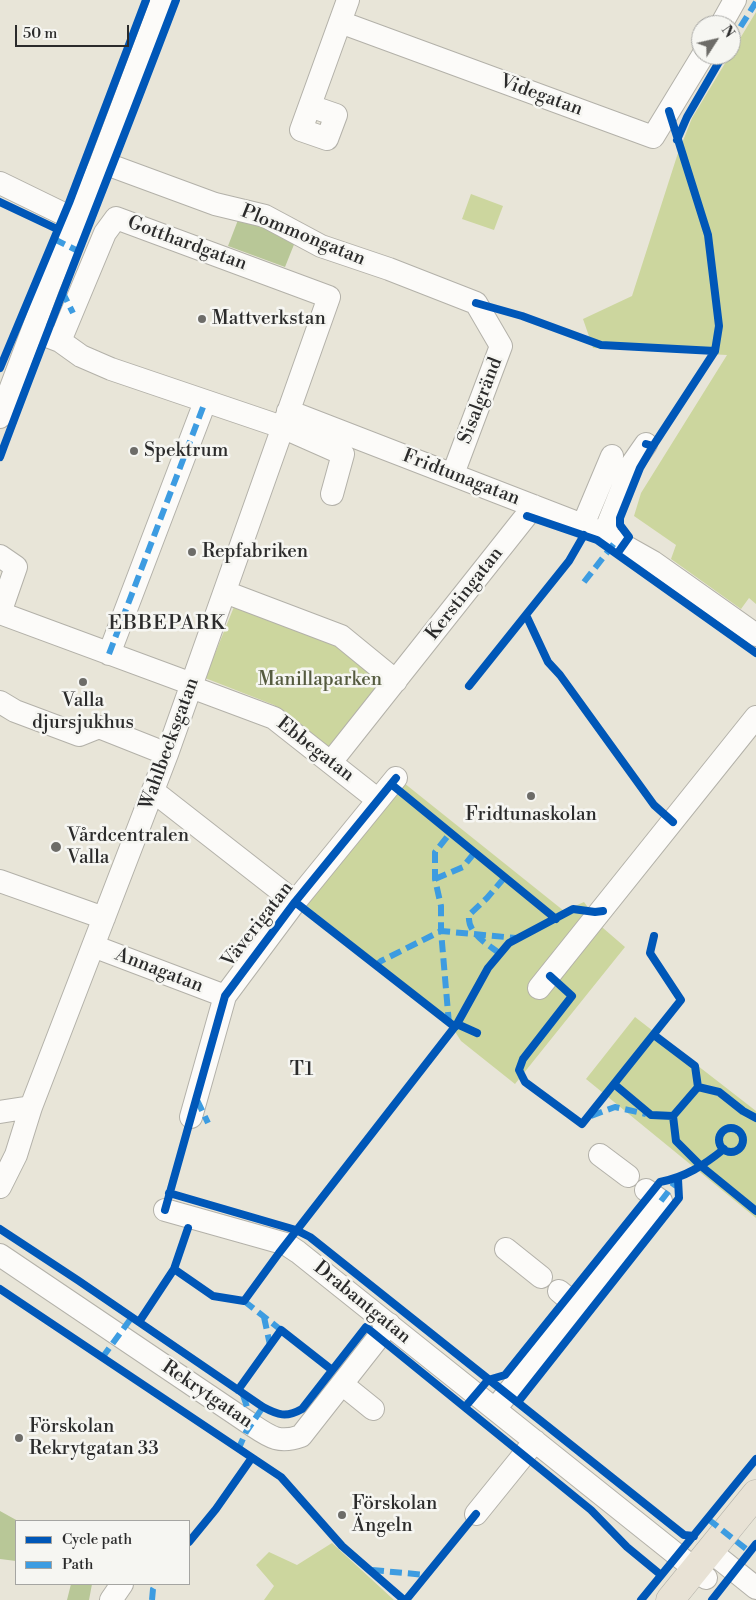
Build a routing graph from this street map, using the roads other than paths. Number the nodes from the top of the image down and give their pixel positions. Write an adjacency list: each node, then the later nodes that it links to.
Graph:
1 (162, 0): 8 (street)
2 (348, 0): 5 (street)
3 (736, 0): 4 (street)
4 (726, 15)
5 (340, 22): 6 (street, Videgatan); 7 (street)
6 (697, 65)
7 (310, 106)
8 (102, 162): 10 (street); 12 (street, Plommongatan)
9 (0, 183): 10 (street)
10 (78, 221): 13 (street)
11 (329, 297): 14 (street, Gotthardgatan); 17 (street, Wahlbecksgatan)
12 (476, 303): 20 (street, Sisalgränd)
13 (32, 330): 14 (street, Fridtunagatan); 16 (street)
14 (60, 341): 15 (street, Fridtunagatan)
15 (205, 402): 17 (street, Fridtunagatan); 29 (street)
16 (0, 417)
17 (285, 419): 20 (street, Fridtunagatan); 21 (street); 26 (street, Wahlbecksgatan)
18 (646, 444): 19 (street)
19 (615, 457): 23 (street); 24 (street)
20 (453, 474): 22 (street, Fridtunagatan)
21 (332, 494)
22 (534, 506): 23 (street, Fridtunagatan); 30 (street, Kerstingatan)
23 (583, 525): 24 (street, Fridtunagatan)
24 (604, 534): 28 (street, Fridtunagatan)
25 (0, 556): 27 (street, Ebbegatan)
26 (225, 592): 30 (street); 31 (street, Wahlbecksgatan)
27 (0, 613): 29 (street, Ebbegatan)
28 (756, 635)
29 (109, 654): 31 (street, Ebbegatan)
30 (396, 680): 35 (street, Kerstingatan)
31 (192, 686): 34 (street, Wahlbecksgatan); 35 (street, Ebbegatan)
32 (0, 702): 34 (street)
33 (756, 717): 43 (street)
34 (167, 754): 37 (street, Wahlbecksgatan)
35 (331, 762): 38 (street, Ebbegatan)
36 (396, 778): 38 (street, Väverigatan)
37 (153, 791): 40 (street); 41 (street, Wahlbecksgatan)
38 (378, 800): 40 (street, Väverigatan)
39 (0, 881): 41 (street)
40 (295, 902): 44 (street, Väverigatan)
41 (104, 918): 42 (street, Wahlbecksgatan)
42 (93, 946): 44 (street, Annagatan); 45 (street, Wahlbecksgatan)
43 (539, 988)
44 (225, 996): 47 (street, Väverigatan)
45 (31, 1107): 46 (street); 50 (street, Wahlbecksgatan)
46 (0, 1112)
47 (191, 1117)
48 (600, 1155): 49 (street)
49 (628, 1176)
50 (0, 1187)
51 (653, 1196): 57 (street)
52 (165, 1210): 58 (street, Drabantgatan)
53 (506, 1249): 55 (street)
54 (0, 1254): 59 (street, Rekrytgatan)
55 (541, 1277)
56 (559, 1291): 57 (street)
57 (577, 1306): 61 (street)
58 (389, 1324): 59 (street, Rekrytgatan); 61 (street, Drabantgatan)
59 (342, 1384): 60 (street)
60 (373, 1409)
61 (495, 1409): 62 (street, Drabantgatan)
62 (535, 1441): 64 (street); 66 (street, Drabantgatan)
63 (756, 1494): 66 (main road)
64 (476, 1514)
65 (756, 1515): 66 (main road)
66 (708, 1565): 68 (street, Drabantgatan); 70 (main road); 71 (main road)
67 (121, 1585): 69 (street)
68 (756, 1588)
69 (111, 1600)
70 (670, 1600)
71 (688, 1600)

